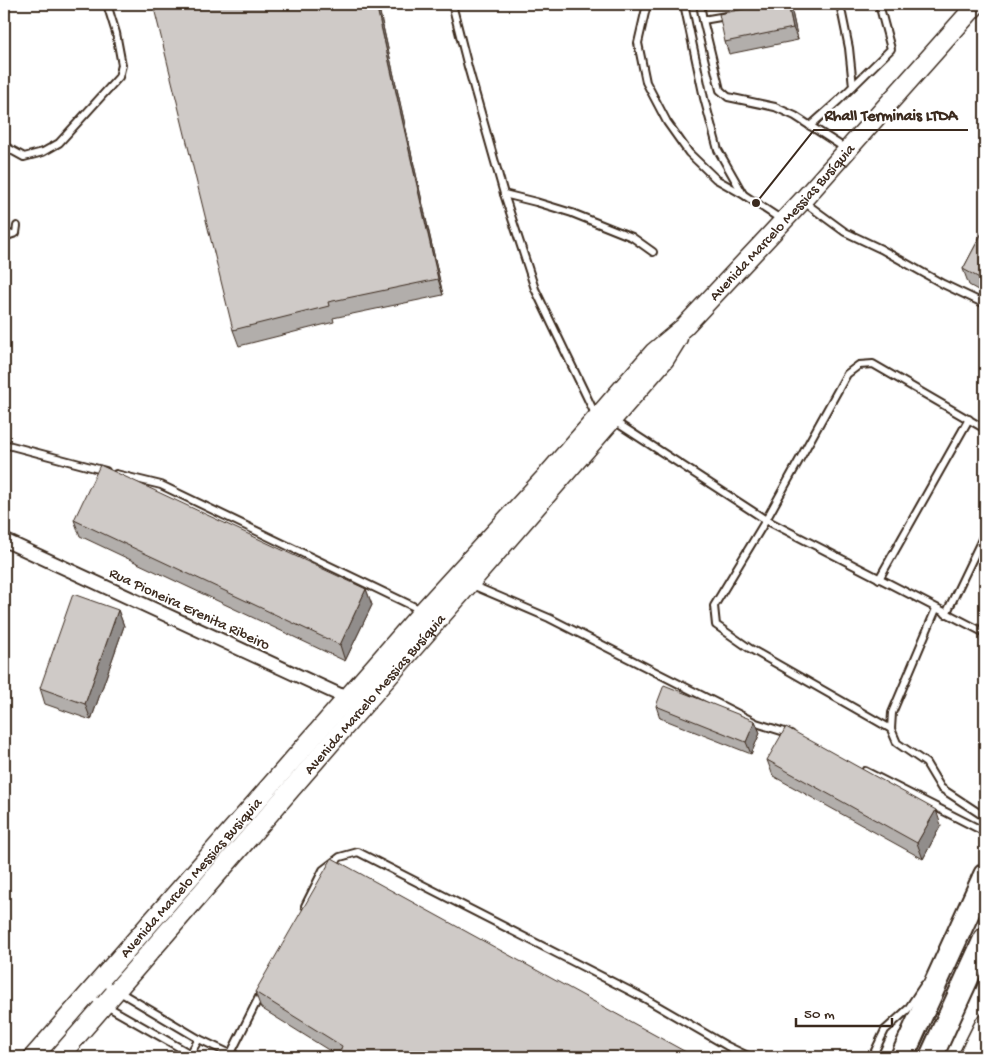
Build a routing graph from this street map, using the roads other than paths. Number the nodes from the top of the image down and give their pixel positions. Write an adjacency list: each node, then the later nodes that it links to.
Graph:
1 (107, 4): 13 (lane)
2 (452, 4): 15 (lane)
3 (647, 4): 16 (lane)
4 (684, 4): 16 (lane)
5 (700, 4): 10 (lane)
6 (840, 4): 11 (lane)
7 (879, 4): 11 (lane)
8 (977, 4): 14 (street, Avenida Marcelo Messias Busíquia)
9 (730, 15): 10 (lane)
10 (703, 20): 12 (lane)
11 (853, 86): 12 (lane)
12 (810, 126): 14 (lane)
13 (4, 146)
14 (847, 150): 17 (street, Avenida Marcelo Messias Busíquia)
15 (504, 194): 21 (lane); 23 (lane)
16 (744, 195): 18 (lane)
17 (802, 201): 18 (street, Avenida Marcelo Messias Busíquia); 22 (lane)
18 (783, 221): 23 (street, Avenida Marcelo Messias Busíquia)
19 (17, 226): 20 (lane)
20 (4, 237)
21 (653, 252)
22 (985, 304)
23 (604, 419): 27 (lane); 31 (street, Avenida Marcelo Messias Busíquia)
24 (968, 419): 25 (lane); 27 (lane); 30 (lane)
25 (985, 428)
26 (4, 444): 33 (lane)
27 (766, 520): 30 (lane); 37 (lane)
28 (985, 533): 34 (lane)
29 (4, 540): 36 (street, Rua Pioneira Erenita Ribeiro)
30 (879, 579): 32 (lane)
31 (462, 580): 33 (street, Avenida Marcelo Messias Busíquia); 36 (street, Avenida Marcelo Messias Busíquia); 38 (lane)
32 (936, 609): 34 (lane); 37 (lane)
33 (424, 612): 36 (street, Avenida Marcelo Messias Busíquia)
34 (946, 614): 35 (lane)
35 (985, 634)
36 (355, 702): 46 (street, Avenida Marcelo Messias Busiquia); 48 (street, Avenida Marcelo Messias Busíquia)
37 (891, 729): 40 (lane)
38 (801, 738)
39 (860, 768): 41 (lane)
40 (985, 817)
41 (985, 832)
42 (985, 875): 45 (highway)
43 (301, 914): 59 (lane)
44 (985, 940): 62 (highway)
45 (953, 943): 60 (lane); 61 (highway)
46 (100, 980): 48 (lane); 49 (street, Avenida Marcelo Messias Busiquia)
47 (265, 984): 54 (lane)
48 (116, 991): 50 (street, Avenida Marcelo Messias Busíquia); 52 (lane)
49 (88, 995): 50 (lane); 55 (street, Avenida Marcelo Messias Busiquia)
50 (104, 1005): 53 (lane); 56 (street, Avenida Marcelo Messias Busíquia)
51 (985, 1023): 63 (street)
52 (199, 1039): 53 (lane); 54 (lane)
53 (190, 1054): 57 (lane)
54 (229, 1056): 58 (lane)
55 (33, 1057)
56 (59, 1057)
57 (196, 1057)
58 (237, 1057)
59 (750, 1057)
60 (872, 1057)
61 (902, 1057)
62 (931, 1057)
63 (968, 1057)

